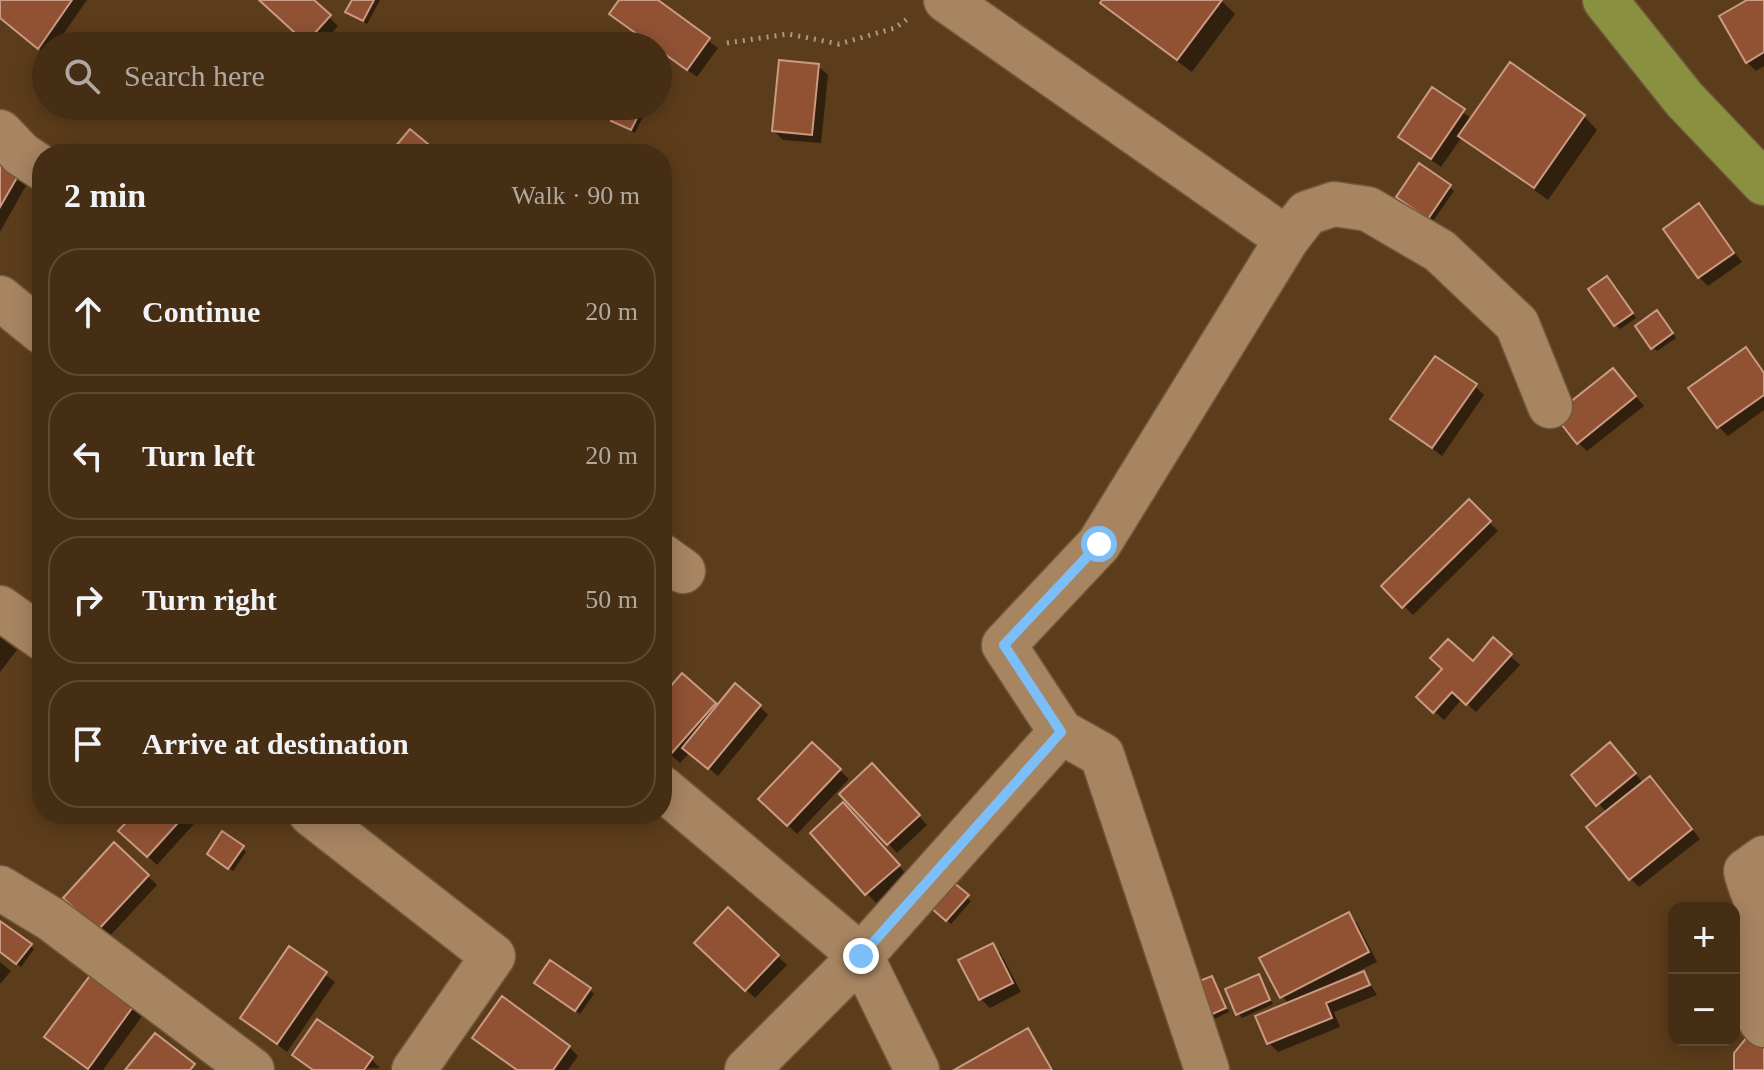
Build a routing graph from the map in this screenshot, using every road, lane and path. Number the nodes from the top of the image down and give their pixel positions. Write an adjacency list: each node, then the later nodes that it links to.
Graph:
1 (1613, 3): 6 (main road)
2 (933, 5): 3 (path); 7 (street)
3 (727, 43)
4 (0, 132): 5 (street)
5 (32, 161)
6 (1764, 183)
7 (1287, 239): 10 (street); 13 (street)
8 (0, 298): 9 (street)
9 (32, 324)
10 (1550, 406)
11 (0, 608): 12 (street)
12 (32, 631)
13 (1061, 732): 18 (street); 24 (street)
14 (672, 796): 18 (street)
15 (324, 824): 21 (street)
16 (1764, 858): 19 (street)
17 (0, 888): 20 (street)
18 (861, 956): 22 (street); 23 (street)
19 (1764, 1025)
20 (252, 1070)
21 (414, 1070)
22 (747, 1070)
23 (917, 1070)
24 (1207, 1070)

